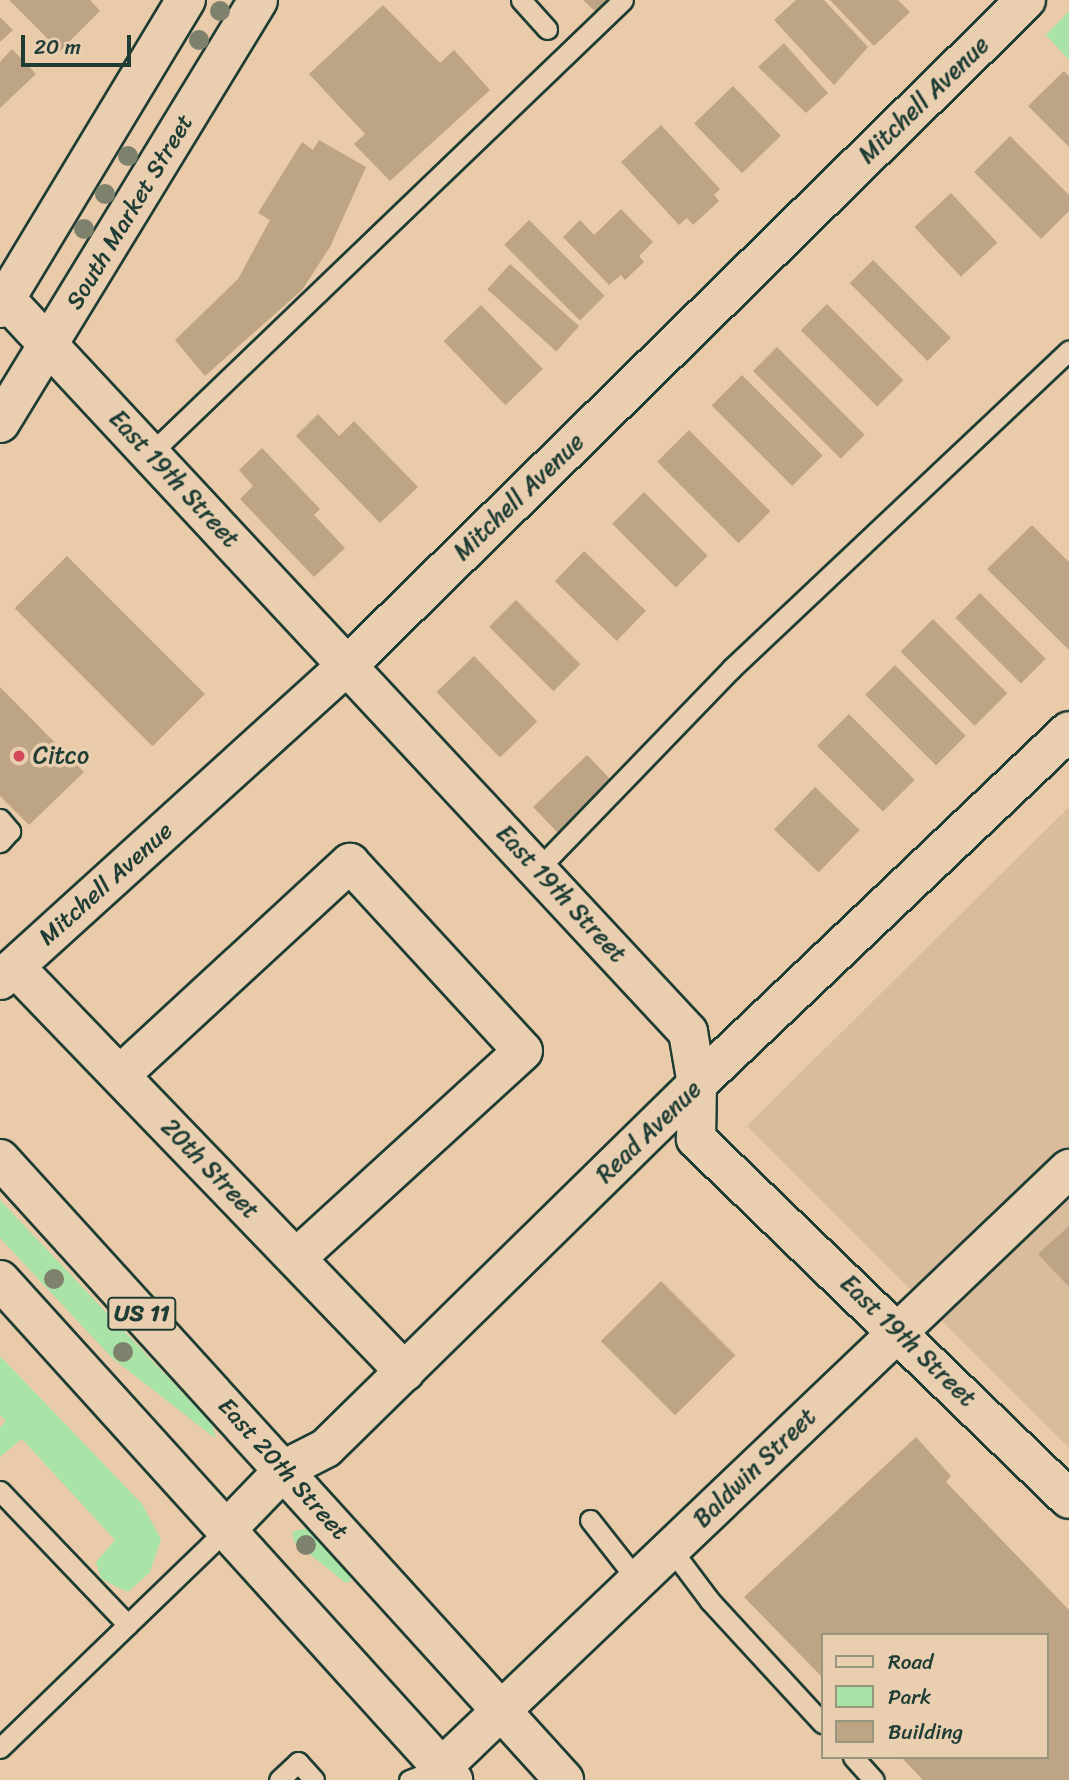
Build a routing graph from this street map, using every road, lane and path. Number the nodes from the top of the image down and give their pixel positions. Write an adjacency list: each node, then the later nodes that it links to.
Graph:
1 (186, 0): 7 (street)
2 (258, 0): 8 (street, South Market Street)
3 (521, 0): 6 (lane)
4 (623, 0): 11 (lane)
5 (1026, 0): 12 (street, Mitchell Avenue)
6 (547, 29)
7 (2, 300): 8 (street, East 19th Street)
8 (49, 345): 10 (street, South Market Street); 11 (street, East 19th Street)
9 (1069, 350): 16 (lane)
10 (0, 423)
11 (151, 453): 12 (street, East 19th Street)
12 (349, 664): 16 (street, East 19th Street); 17 (street, Mitchell Avenue)
13 (1069, 732): 19 (street, Read Avenue)
14 (0, 820): 15 (lane)
15 (0, 842)
16 (538, 869): 19 (street, East 19th Street)
17 (7, 974): 18 (street, 20th Street)
18 (120, 1075): 22 (street, 20th Street); 22 (street)
19 (697, 1084): 24 (street, East 19th Street); 25 (street, Read Avenue)
20 (0, 1159): 26 (street, East 20th Street / US 11)
21 (1069, 1168): 24 (street, Baldwin Street)
22 (296, 1258): 25 (street, 20th Street)
23 (0, 1280): 30 (street)
24 (898, 1330): 28 (street, East 19th Street); 31 (street, Baldwin Street)
25 (405, 1372): 26 (street, Read Avenue)
26 (285, 1469): 30 (street, Read Avenue); 34 (street, East 20th Street / US 11)
27 (0, 1491): 33 (lane)
28 (1069, 1499)
29 (590, 1520): 32 (lane)
30 (228, 1529): 33 (lane); 38 (street)
31 (671, 1549): 32 (street, Baldwin Street); 35 (lane)
32 (638, 1581): 34 (street, Baldwin Street)
33 (128, 1625): 36 (lane)
34 (499, 1714): 38 (street, Baldwin Street); 41 (street, East 20th Street / US 11)
35 (820, 1721)
36 (0, 1748)
37 (855, 1759): 42 (lane)
38 (434, 1776)
39 (279, 1780): 40 (lane)
40 (314, 1780)
41 (564, 1780)
42 (874, 1780)

